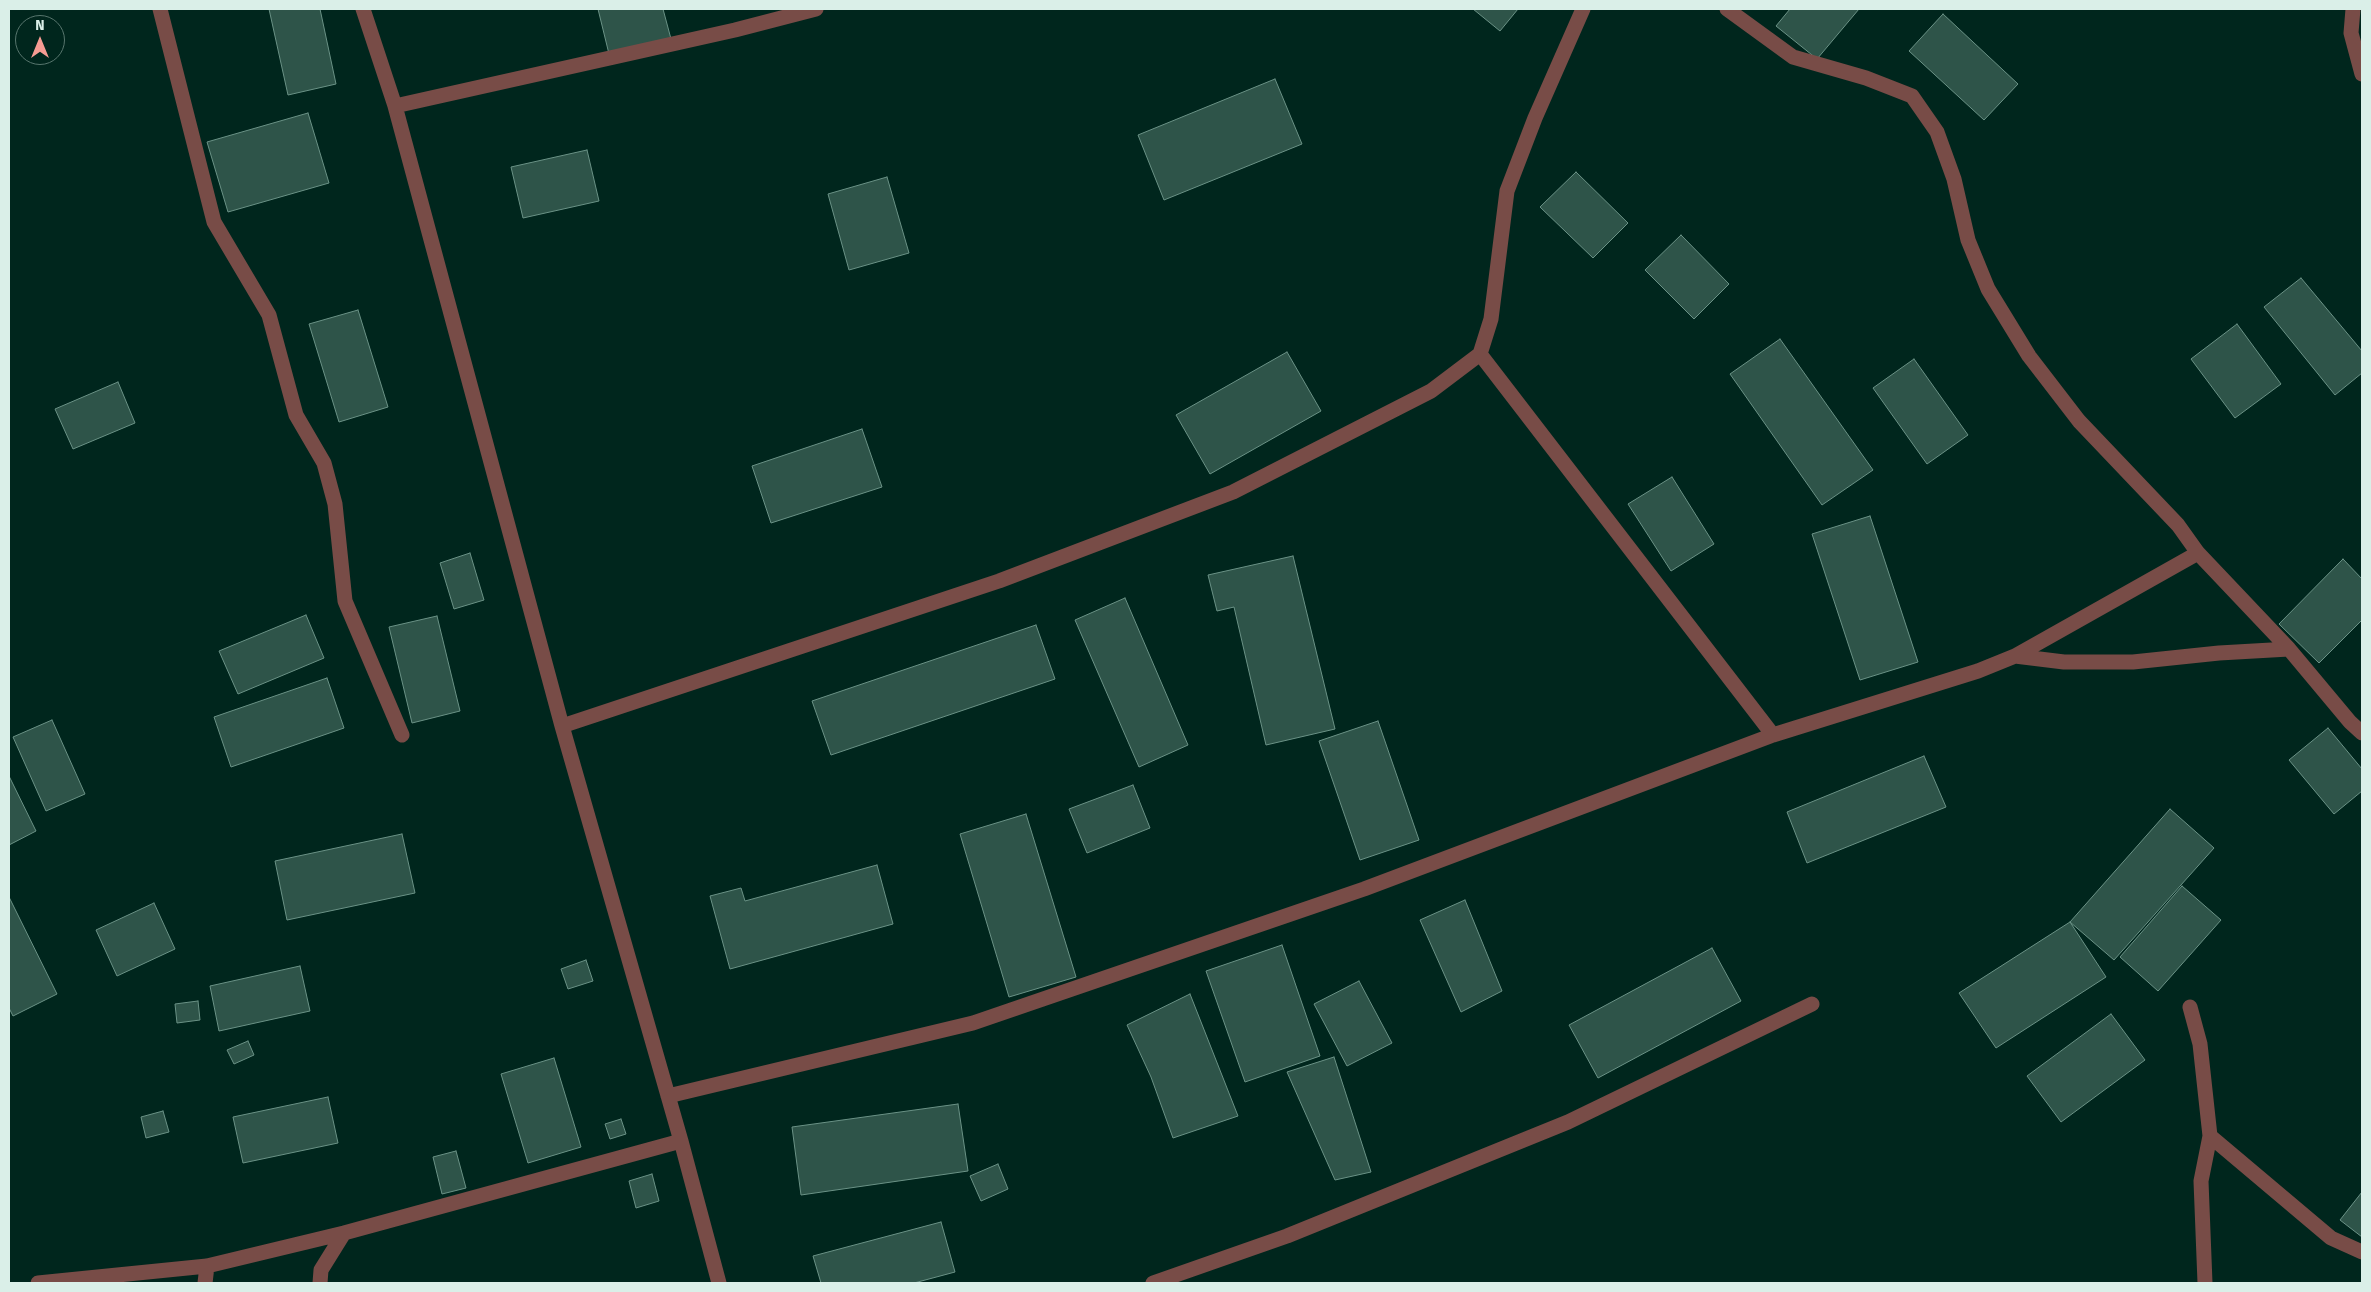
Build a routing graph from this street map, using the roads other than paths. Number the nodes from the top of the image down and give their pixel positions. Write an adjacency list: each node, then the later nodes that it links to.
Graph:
1 (160, 9): 16 (street)
2 (362, 9): 8 (street)
3 (816, 9): 8 (street)
4 (1583, 9): 9 (street)
5 (1727, 9): 10 (street)
6 (2353, 9): 7 (street)
7 (2362, 74)
8 (395, 106): 13 (street)
9 (1480, 354): 13 (street); 15 (street)
10 (2198, 553): 11 (street); 12 (street)
11 (2289, 649): 12 (street); 14 (street)
12 (2015, 656): 15 (street)
13 (562, 726): 19 (street)
14 (2362, 733)
15 (1772, 735): 19 (street)
16 (402, 736)
17 (1812, 1004): 29 (street)
18 (2190, 1007): 20 (street)
19 (668, 1096): 21 (street)
20 (2210, 1136): 23 (street); 30 (street)
21 (682, 1142): 22 (street); 28 (street)
22 (344, 1232): 24 (street); 27 (street)
23 (2362, 1252)
24 (206, 1266): 25 (street); 26 (street)
25 (38, 1283)
26 (205, 1283)
27 (320, 1283)
28 (719, 1283)
29 (1153, 1283)
30 (2204, 1283)

